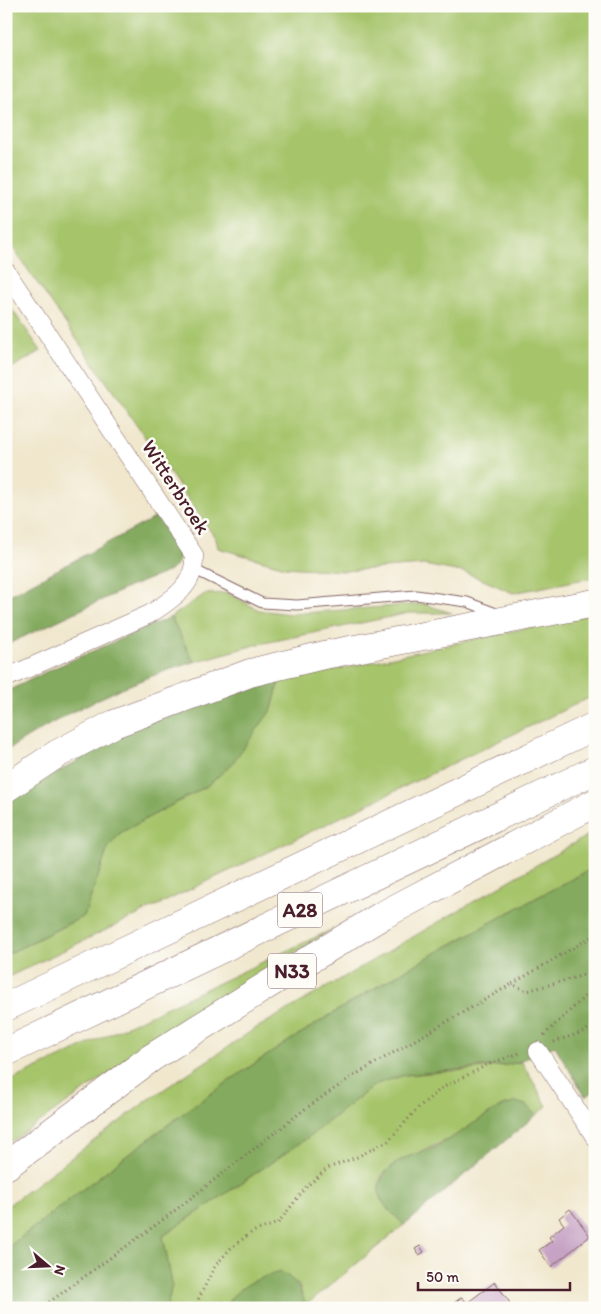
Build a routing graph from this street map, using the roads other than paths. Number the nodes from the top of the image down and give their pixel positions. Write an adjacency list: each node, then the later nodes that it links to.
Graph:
1 (6, 271): 2 (street, Witterbroek)
2 (195, 570): 4 (lane); 5 (street, Witterbroek)
3 (595, 603): 4 (highway)
4 (510, 619): 8 (highway)
5 (6, 678)
6 (595, 726): 10 (highway, A28)
7 (595, 770): 12 (highway, A28)
8 (6, 788)
9 (595, 803): 14 (highway, N33)
10 (6, 1007)
11 (538, 1050): 13 (street)
12 (6, 1052)
13 (595, 1137)
14 (6, 1166)

